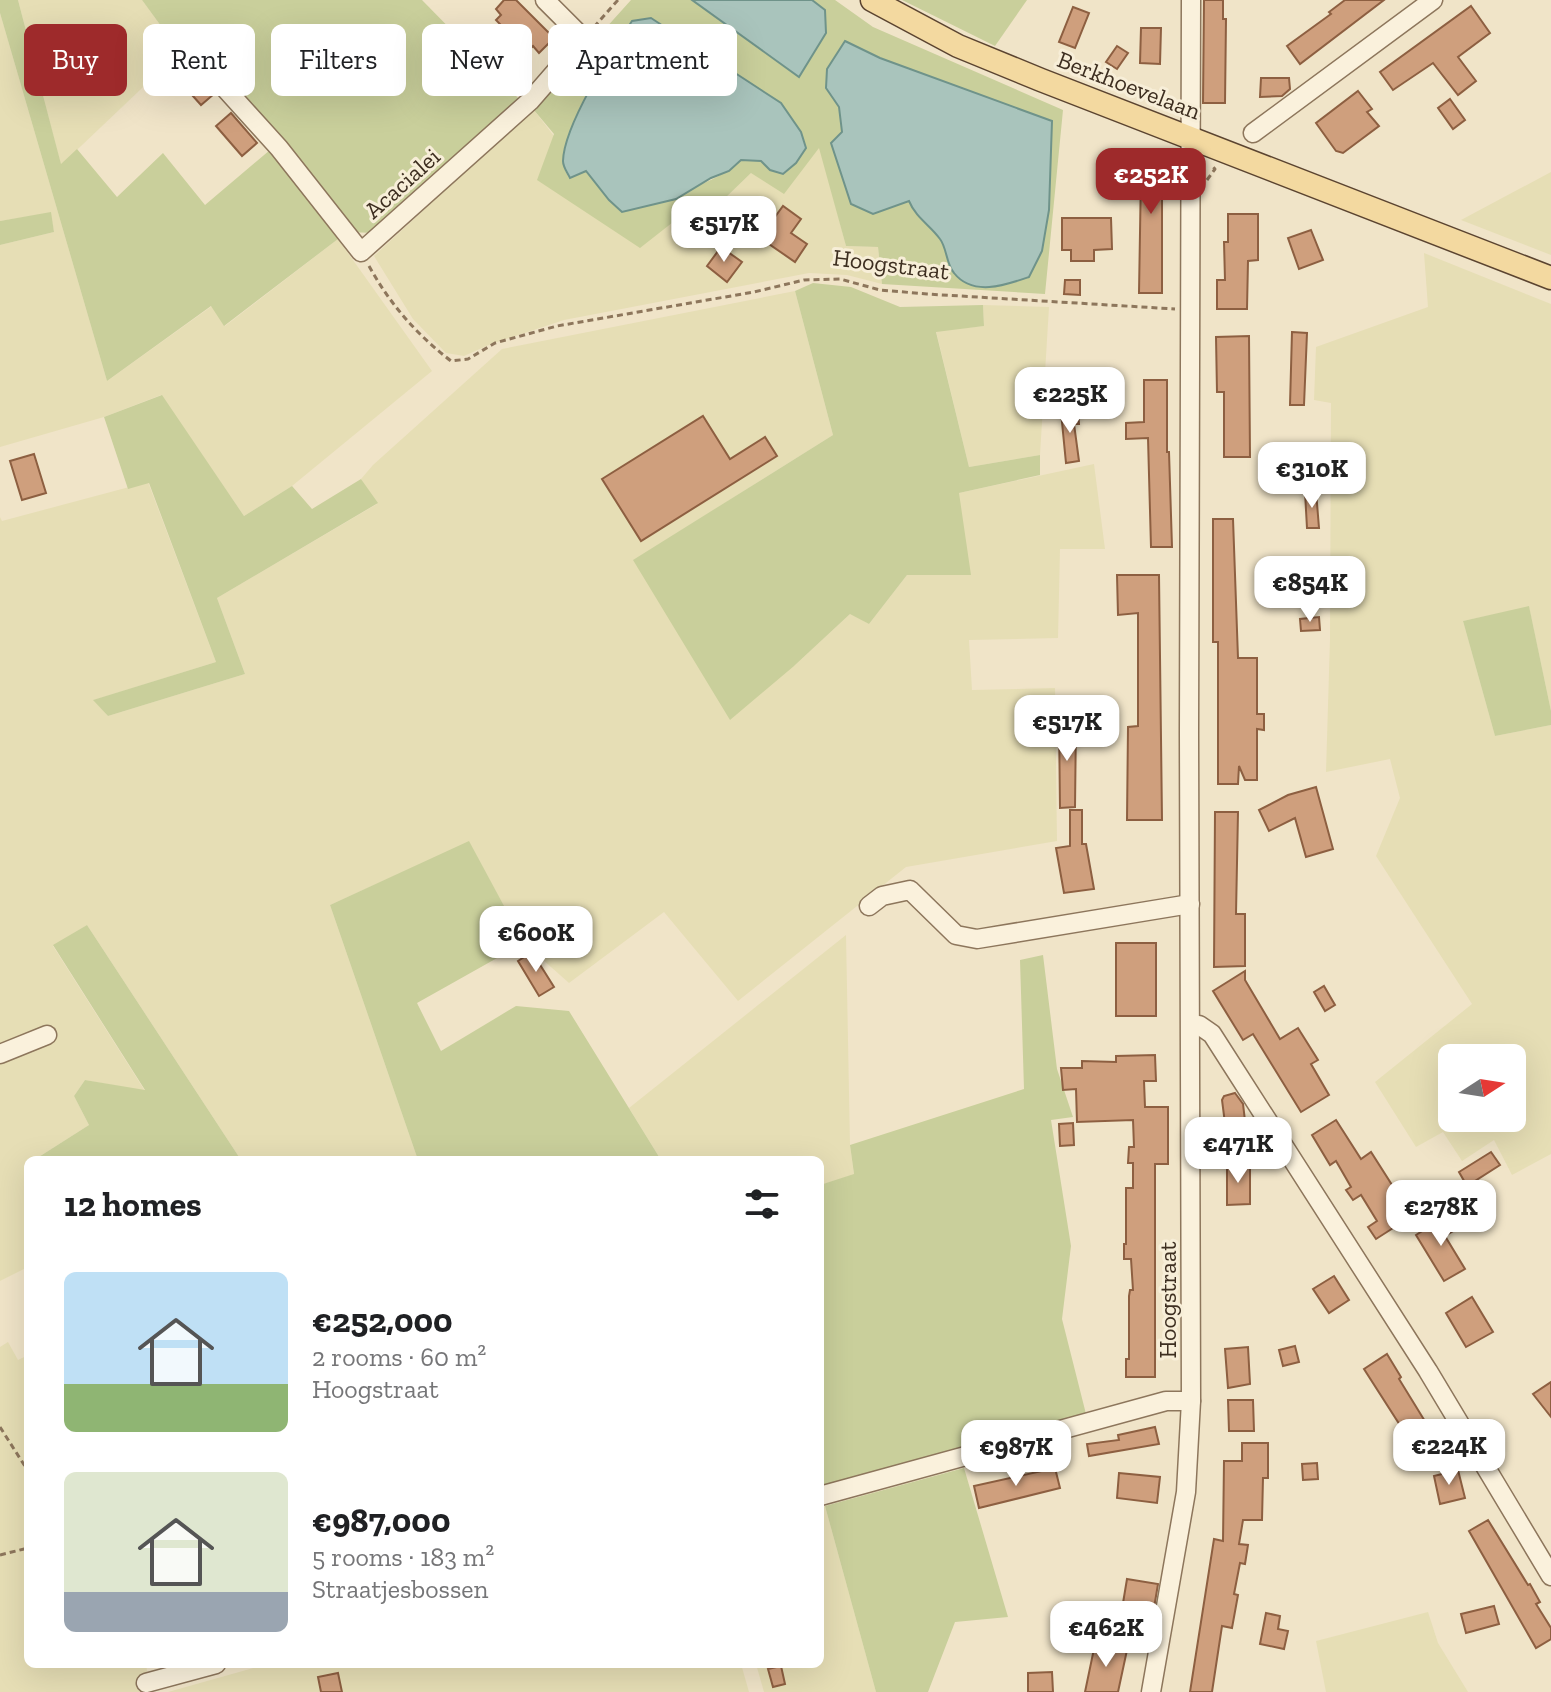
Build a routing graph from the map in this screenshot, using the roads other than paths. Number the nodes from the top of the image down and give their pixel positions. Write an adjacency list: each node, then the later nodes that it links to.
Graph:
1 (545, 0): 5 (street, Acacialei)
2 (872, 0): 7 (main road, Berkhoevelaan)
3 (1191, 0): 7 (street, Hoogstraat)
4 (1433, 0): 6 (street)
5 (232, 96)
6 (1253, 133)
7 (1193, 138): 8 (main road, Berkhoevelaan); 9 (street, Hoogstraat)
8 (1551, 278)
9 (1190, 904): 10 (street); 11 (street, Hoogstraat)
10 (869, 906)
11 (1191, 1025): 14 (street, Hoogstraat); 16 (street)
12 (47, 1035): 13 (street)
13 (0, 1054)
14 (1191, 1401): 15 (street); 19 (street, Hoogstraat)
15 (824, 1495)
16 (1551, 1576)
17 (201, 1668): 18 (street)
18 (146, 1683)
19 (1151, 1692)

